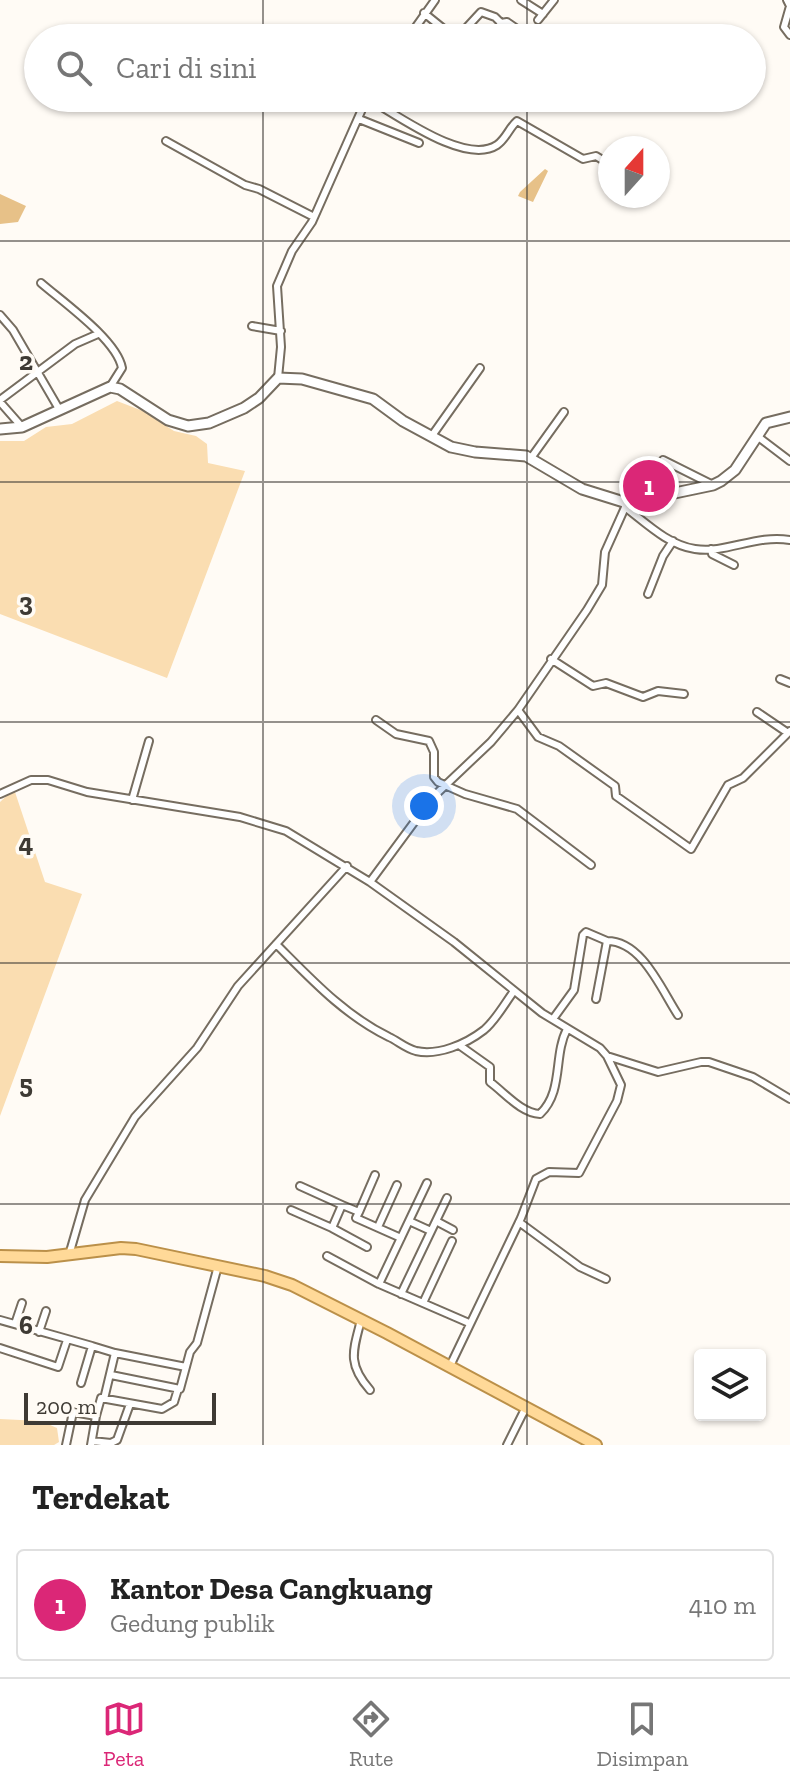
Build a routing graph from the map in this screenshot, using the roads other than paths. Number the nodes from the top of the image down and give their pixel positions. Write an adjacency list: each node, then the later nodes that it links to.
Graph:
1 (435, 0): 5 (street)
2 (521, 0): 3 (street)
3 (554, 0)
4 (787, 0): 11 (street)
5 (424, 13): 7 (street); 8 (street)
6 (501, 23): 9 (street); 10 (street)
7 (417, 24)
8 (438, 24)
9 (469, 24)
10 (510, 24)
11 (790, 35)
12 (362, 112): 14 (street)
13 (393, 112): 17 (street)
14 (359, 119): 16 (street); 18 (street)
15 (166, 141): 18 (street)
16 (419, 143)
17 (598, 157)
18 (314, 217): 22 (street)
19 (41, 283): 23 (street)
20 (0, 315): 25 (street)
21 (252, 326): 22 (street)
22 (281, 331): 26 (street)
23 (98, 334): 25 (street); 27 (street)
24 (480, 368): 35 (street)
25 (37, 374): 28 (street); 29 (street)
26 (278, 378): 27 (street); 35 (street)
27 (110, 387): 29 (street)
28 (0, 401): 32 (street)
29 (59, 409): 32 (street)
30 (564, 412): 36 (street)
31 (790, 417): 34 (street)
32 (22, 427): 33 (street)
33 (0, 429)
34 (757, 436): 38 (street); 39 (street)
35 (431, 437): 36 (street)
36 (531, 458): 40 (street)
37 (663, 460): 39 (street)
38 (790, 461)
39 (713, 485): 40 (street)
40 (626, 505): 42 (street); 46 (street)
41 (790, 540): 43 (street)
42 (673, 541): 43 (street); 45 (street)
43 (711, 549): 44 (street)
44 (734, 565)
45 (648, 594)
46 (551, 659): 49 (street); 50 (street)
47 (780, 679): 48 (street)
48 (790, 683)
49 (684, 694)
50 (518, 710): 53 (street); 55 (street)
51 (757, 712): 53 (street)
52 (376, 720): 55 (street)
53 (789, 732)
54 (149, 741): 57 (street)
55 (446, 786): 58 (street); 60 (street)
56 (0, 794): 57 (street)
57 (132, 800): 59 (street)
58 (591, 865)
59 (347, 866): 60 (street); 62 (street)
60 (370, 882): 63 (street)
61 (607, 941): 64 (street); 65 (street); 66 (street)
62 (276, 944): 68 (street); 89 (street)
63 (514, 991): 66 (street); 68 (street)
64 (596, 999)
65 (678, 1015)
66 (553, 1019): 67 (street)
67 (567, 1029): 68 (street); 69 (street)
68 (459, 1045)
69 (607, 1056): 70 (street); 81 (street)
70 (790, 1099)
71 (375, 1175): 78 (street)
72 (427, 1183): 79 (street)
73 (397, 1185): 82 (street)
74 (300, 1186): 76 (street)
75 (447, 1198): 80 (street)
76 (342, 1205): 78 (street); 83 (street)
77 (291, 1210): 83 (street)
78 (359, 1212): 82 (street)
79 (409, 1221): 85 (street); 86 (street)
80 (436, 1221): 84 (street); 85 (street)
81 (519, 1222): 93 (street); 101 (street)
82 (378, 1227): 86 (street)
83 (332, 1228): 88 (street)
84 (453, 1230)
85 (431, 1231): 95 (street)
86 (401, 1238): 94 (street)
87 (452, 1241): 97 (street)
88 (367, 1247)
89 (69, 1255): 90 (main road); 92 (main road)
90 (0, 1256)
91 (327, 1256): 94 (street)
92 (218, 1265): 100 (main road); 110 (street)
93 (606, 1279)
94 (379, 1284): 95 (street)
95 (401, 1294): 97 (street)
96 (22, 1303): 102 (street)
97 (423, 1303): 101 (street)
98 (46, 1311): 103 (street)
99 (0, 1320): 102 (street)
100 (361, 1320): 108 (main road); 115 (street)
101 (469, 1323): 108 (street)
102 (15, 1324): 103 (street)
103 (39, 1332): 104 (street)
104 (67, 1340): 105 (street); 109 (street)
105 (92, 1346): 107 (street); 113 (street)
106 (0, 1348): 109 (street)
107 (115, 1353): 110 (street); 111 (street)
108 (450, 1366): 118 (main road)
109 (58, 1367): 112 (street)
110 (186, 1367): 114 (street)
111 (111, 1375): 114 (street); 116 (street)
112 (55, 1377)
113 (81, 1383)
114 (178, 1389): 117 (street)
115 (370, 1390)
116 (104, 1399): 117 (street); 119 (street)
117 (130, 1404): 120 (street)
118 (526, 1407): 122 (street); 123 (main road)
119 (96, 1416): 120 (street); 121 (street)
120 (91, 1443)
121 (66, 1445)
122 (507, 1445)
123 (596, 1445)

